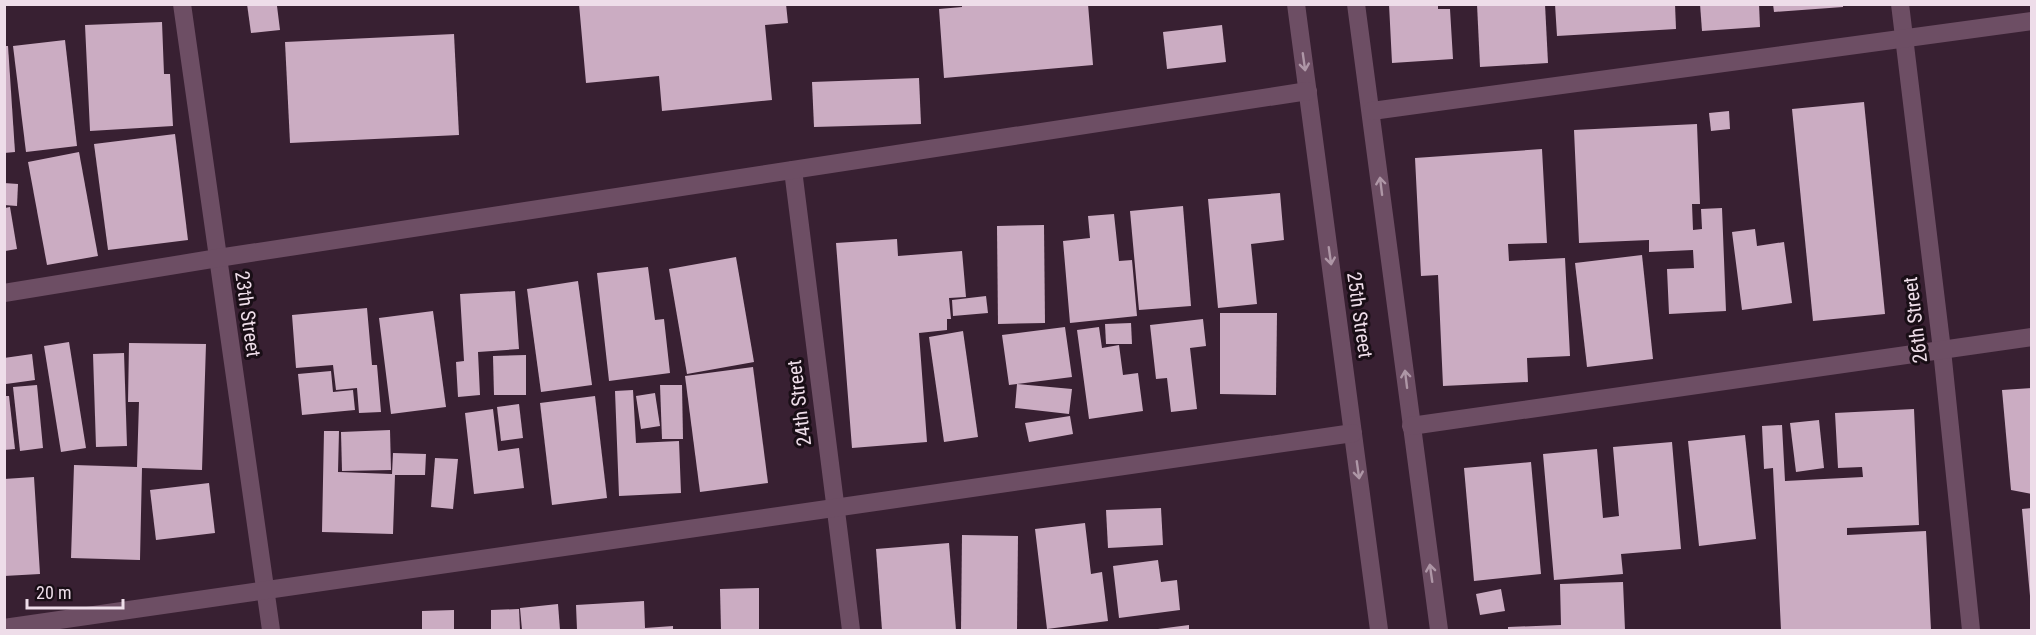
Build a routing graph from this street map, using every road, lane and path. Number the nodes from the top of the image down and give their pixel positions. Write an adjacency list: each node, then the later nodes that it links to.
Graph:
1 (182, 4): 10 (street, 23th Street)
2 (1296, 4): 7 (street, 25th Street, one-way to 7)
3 (1356, 4): 8 (street, 25th Street)
4 (1900, 4): 6 (street, 26th Street)
5 (2031, 21): 6 (street)
6 (1905, 38): 8 (street); 13 (street, 26th Street)
7 (1308, 91): 9 (street); 15 (street, 25th Street, one-way to 15)
8 (1372, 111): 14 (street, 25th Street, one-way to 8)
9 (793, 170): 10 (street); 16 (street, 24th Street)
10 (218, 258): 11 (street); 17 (street, 23th Street)
11 (4, 293)
12 (2031, 337): 13 (street)
13 (1942, 350): 14 (street); 23 (street, 26th Street)
14 (1411, 426): 22 (street, 25th Street, one-way to 14)
15 (1353, 433): 16 (street); 21 (street, 25th Street, one-way to 21)
16 (834, 508): 17 (street); 20 (street, 24th Street)
17 (265, 590): 18 (street); 19 (street, 23th Street)
18 (4, 628)
19 (271, 630)
20 (851, 630)
21 (1379, 630)
22 (1439, 630)
23 (1971, 630)

